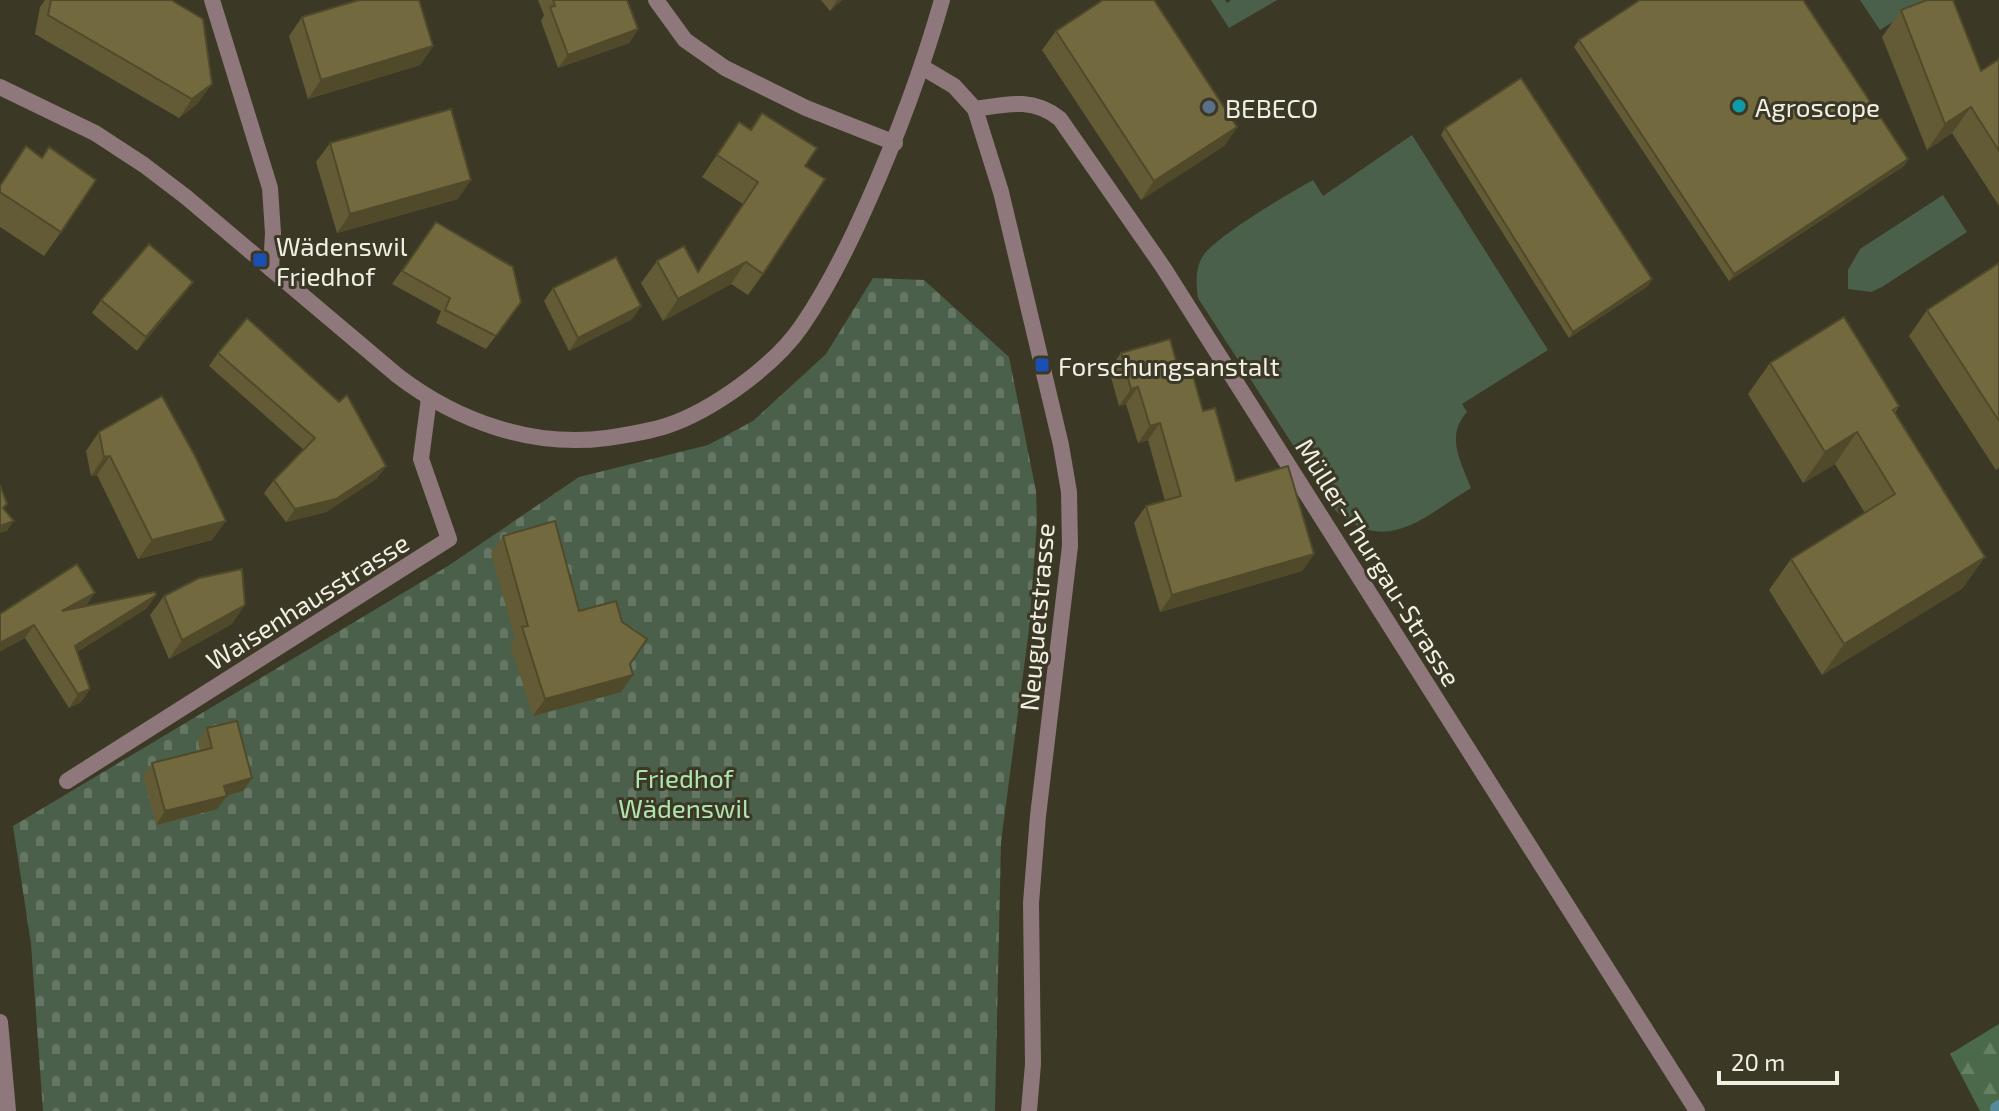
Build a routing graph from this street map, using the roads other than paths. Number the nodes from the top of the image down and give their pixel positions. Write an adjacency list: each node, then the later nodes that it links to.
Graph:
1 (212, 0): 8 (street)
2 (656, 0): 7 (street)
3 (942, 0): 4 (street)
4 (922, 67): 6 (street, Neuguetstrasse); 7 (street)
5 (0, 87): 8 (street)
6 (975, 109): 13 (street, Neuguetstrasse); 14 (street, Müller-Thurgau-Strasse)
7 (895, 143): 9 (street)
8 (271, 269): 9 (street)
9 (429, 398): 10 (street, Waisenhausstrasse)
10 (67, 781)
11 (0, 1022): 12 (street)
12 (8, 1111)
13 (1029, 1111)
14 (1697, 1111)

